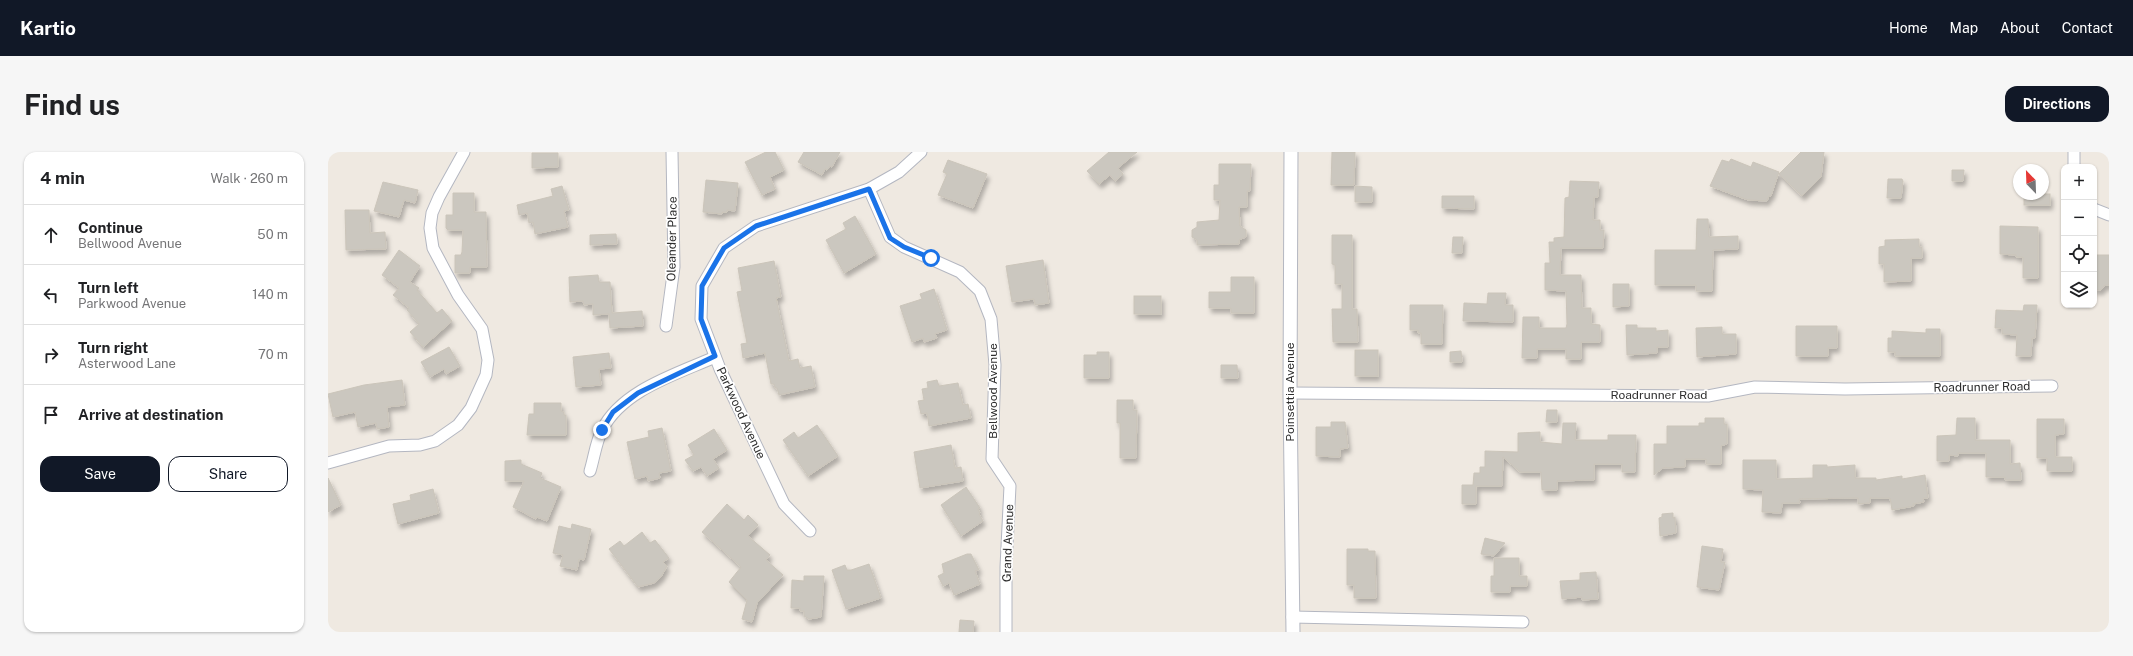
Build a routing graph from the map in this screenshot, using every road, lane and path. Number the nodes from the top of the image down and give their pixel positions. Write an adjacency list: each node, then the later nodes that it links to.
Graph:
1 (464, 152): 15 (street)
2 (672, 152): 10 (street, Oleander Place)
3 (921, 152): 7 (street, Parkwood Avenue)
4 (1291, 152): 13 (street, Poinsettia Avenue)
5 (2074, 152): 6 (street)
6 (2074, 164)
7 (869, 189): 11 (street, Parkwood Avenue); 14 (street, Bellwood Avenue)
8 (2097, 209): 9 (street)
9 (2109, 215)
10 (666, 326)
11 (715, 356): 16 (street); 17 (street, Parkwood Avenue)
12 (2052, 386): 13 (street, Roadrunner Road)
13 (1290, 393): 18 (street, Poinsettia Avenue)
14 (992, 459): 20 (street, Grand Avenue)
15 (328, 464)
16 (590, 471)
17 (810, 531)
18 (1292, 617): 19 (street); 21 (street, Poinsettia Avenue)
19 (1523, 622)
20 (1006, 632)
21 (1293, 632)

